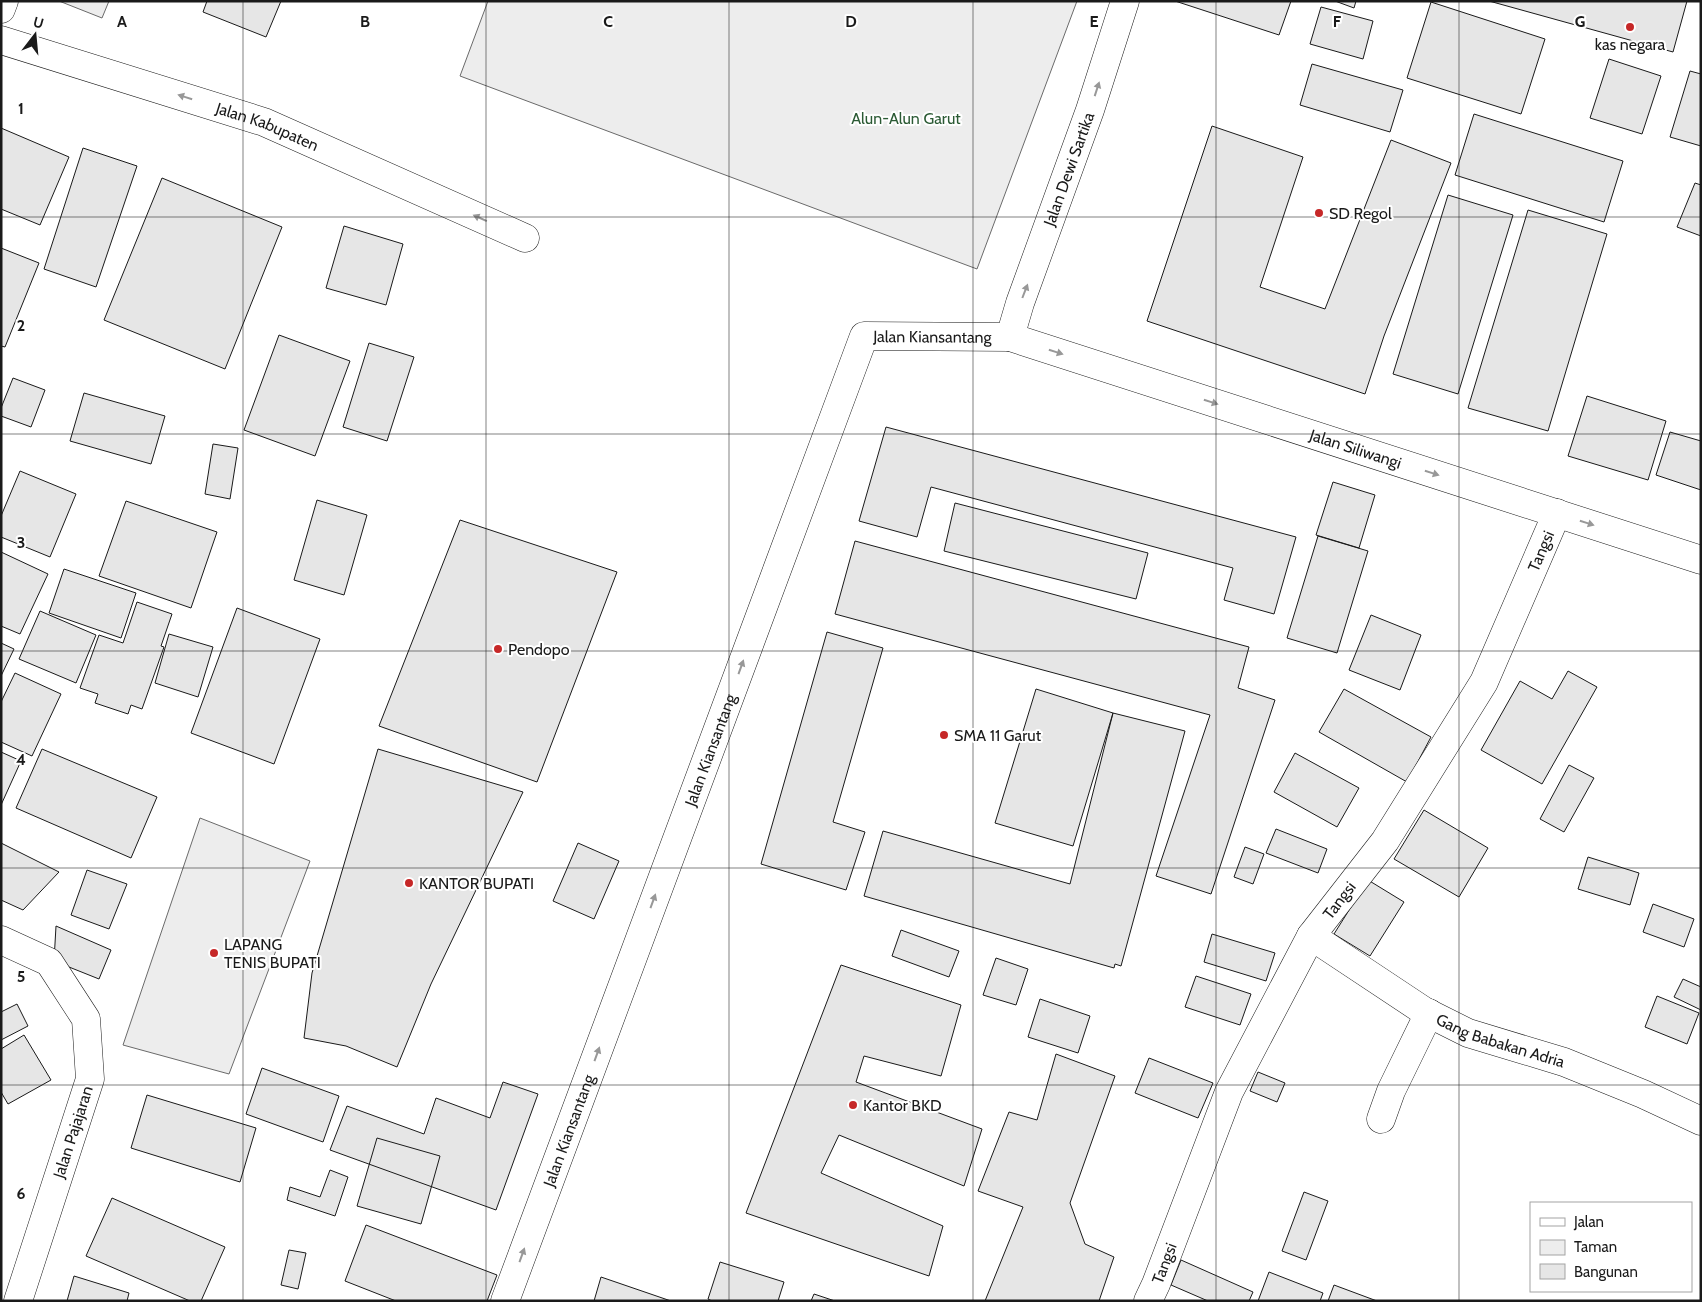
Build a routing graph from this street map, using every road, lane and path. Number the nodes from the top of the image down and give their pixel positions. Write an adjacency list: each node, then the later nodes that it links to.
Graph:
1 (4, 1): 3 (street)
2 (1125, 1): 6 (street, Jalan Dewi Sartika, one-way to 2)
3 (1, 9)
4 (1, 40): 5 (street, Jalan Kabupaten, one-way to 4)
5 (525, 238)
6 (1010, 337): 7 (street, Jalan Siliwangi, one-way to 7); 15 (street, Jalan Kiansantang, one-way to 6)
7 (1557, 513): 8 (street, Jalan Siliwangi, one-way to 8); 9 (street, Tangsi)
8 (1701, 560)
9 (1311, 936): 11 (street, Gang Babakan Adria); 16 (street, Tangsi)
10 (1, 940): 14 (street, Jalan Pajajaran)
11 (1429, 1013): 12 (street); 13 (street, Gang Babakan Adria)
12 (1381, 1118)
13 (1701, 1121)
14 (18, 1301)
15 (505, 1301)
16 (1148, 1301)

